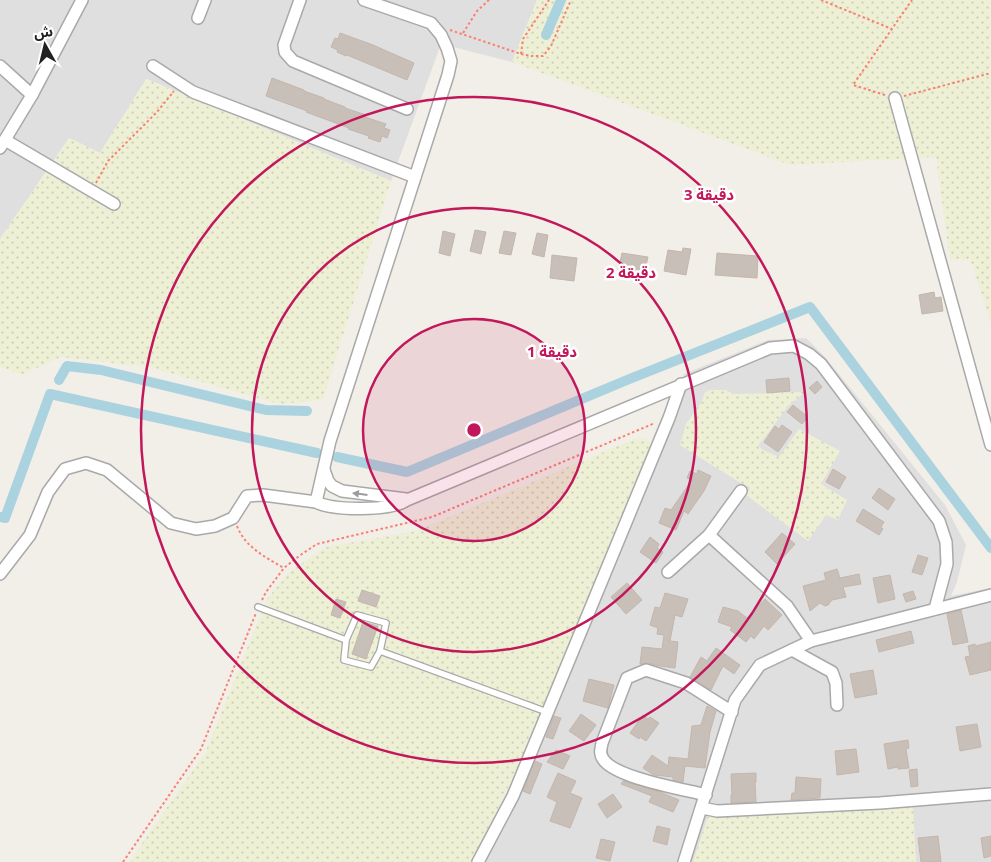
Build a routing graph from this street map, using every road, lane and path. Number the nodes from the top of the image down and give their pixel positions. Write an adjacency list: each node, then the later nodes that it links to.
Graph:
1 (82, 0): 19 (street)
2 (206, 0): 10 (street)
3 (300, 0): 21 (street)
4 (364, 0): 23 (street)
5 (489, 0): 13 (path)
6 (549, 0): 14 (path)
7 (571, 0): 14 (path)
8 (821, 0): 12 (path)
9 (912, 0): 12 (path)
10 (198, 18)
11 (447, 28): 13 (path)
12 (892, 29): 20 (path)
13 (462, 34): 14 (path)
14 (521, 54)
15 (0, 66): 19 (street)
16 (153, 66): 18 (street)
17 (991, 73): 20 (path)
18 (180, 83): 23 (street); 24 (path)
19 (32, 95): 22 (street)
20 (895, 98): 28 (street)
21 (406, 109)
22 (3, 144): 24 (street)
23 (415, 177): 29 (street)
24 (92, 191): 25 (street)
25 (114, 204)
26 (681, 384): 27 (street); 31 (street); 40 (street)
27 (669, 418): 35 (path); 46 (street)
28 (991, 445)
29 (324, 470): 31 (street, one-way to 29); 32 (street)
30 (741, 491): 34 (street)
31 (407, 500): 32 (street)
32 (316, 502): 33 (street)
33 (233, 518): 35 (path); 37 (street)
34 (710, 535): 36 (street); 42 (street)
35 (284, 568): 39 (path)
36 (668, 572)
37 (0, 574)
38 (991, 595): 40 (street)
39 (258, 607): 41 (lane); 51 (path)
40 (935, 609): 42 (street)
41 (346, 640): 44 (lane); 44 (lane)
42 (811, 641): 43 (street)
43 (792, 650): 45 (street); 47 (street)
44 (380, 651): 46 (lane)
45 (837, 704)
46 (547, 712): 52 (street)
47 (732, 712): 49 (street); 49 (street)
48 (991, 794): 50 (street)
49 (706, 795): 50 (street)
50 (702, 808): 53 (street)
51 (123, 862)
52 (478, 862)
53 (684, 862)

